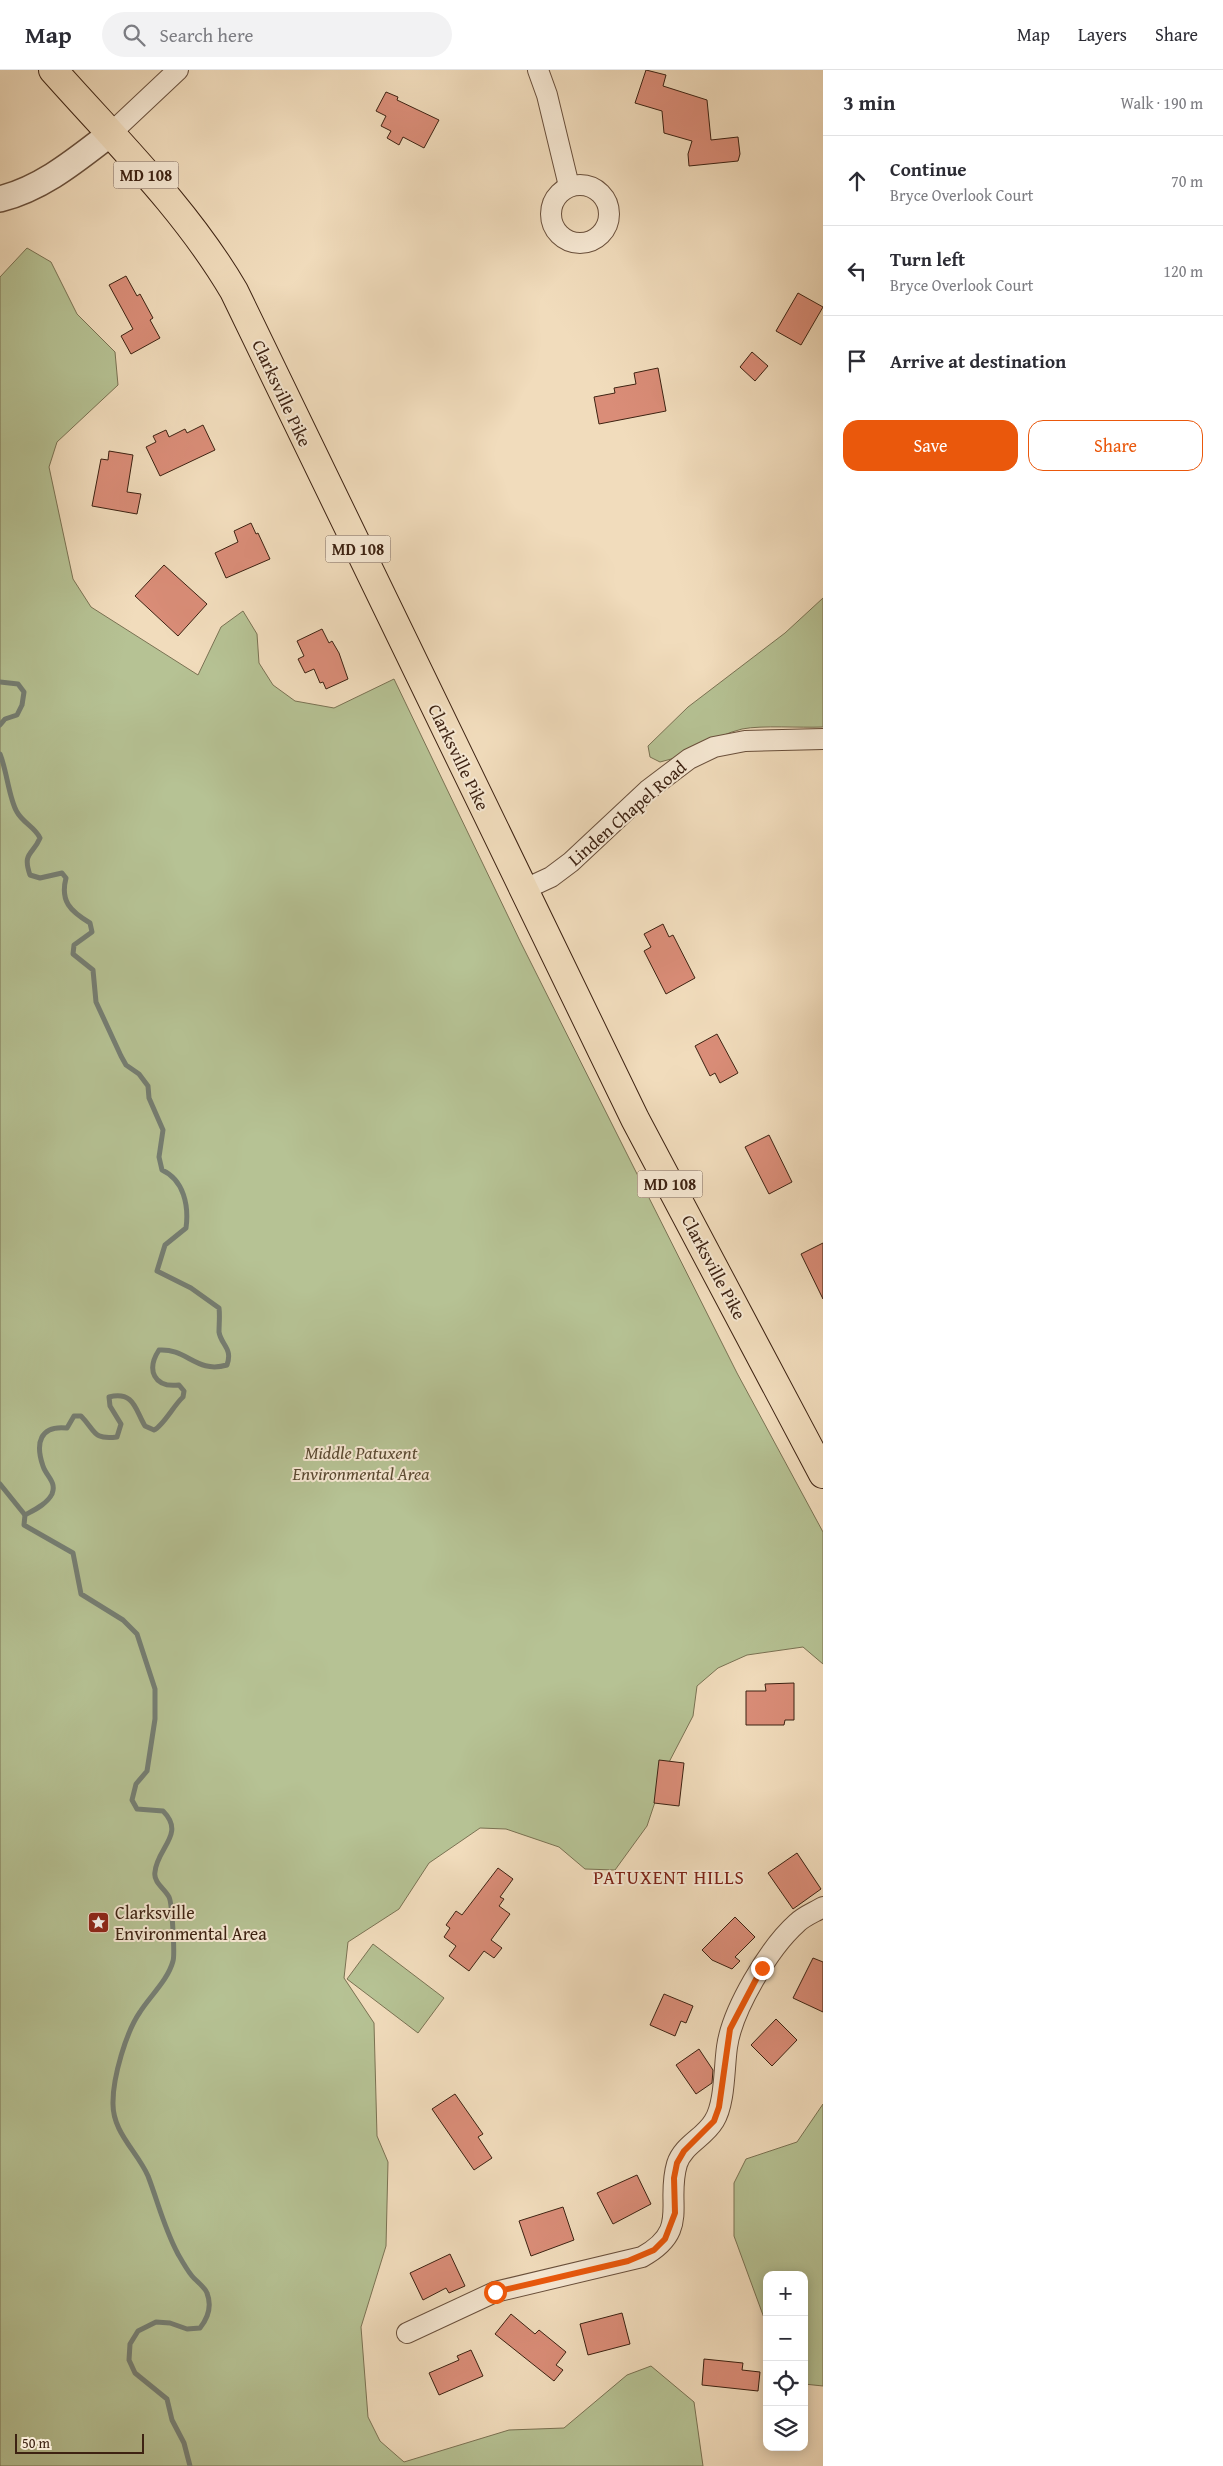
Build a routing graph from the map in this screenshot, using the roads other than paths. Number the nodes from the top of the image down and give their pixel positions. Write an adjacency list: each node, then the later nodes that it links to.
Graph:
1 (52, 70): 4 (main road, Clarksville Pike / MD 108)
2 (178, 70): 4 (street)
3 (538, 70): 5 (street)
4 (110, 134): 6 (street); 8 (main road, Clarksville Pike / MD 108)
5 (569, 186)
6 (0, 199)
7 (823, 739): 8 (street, Linden Chapel Road)
8 (523, 890): 9 (main road, Clarksville Pike / MD 108)
9 (823, 1474)
10 (823, 1907): 11 (street)
11 (407, 2333)

